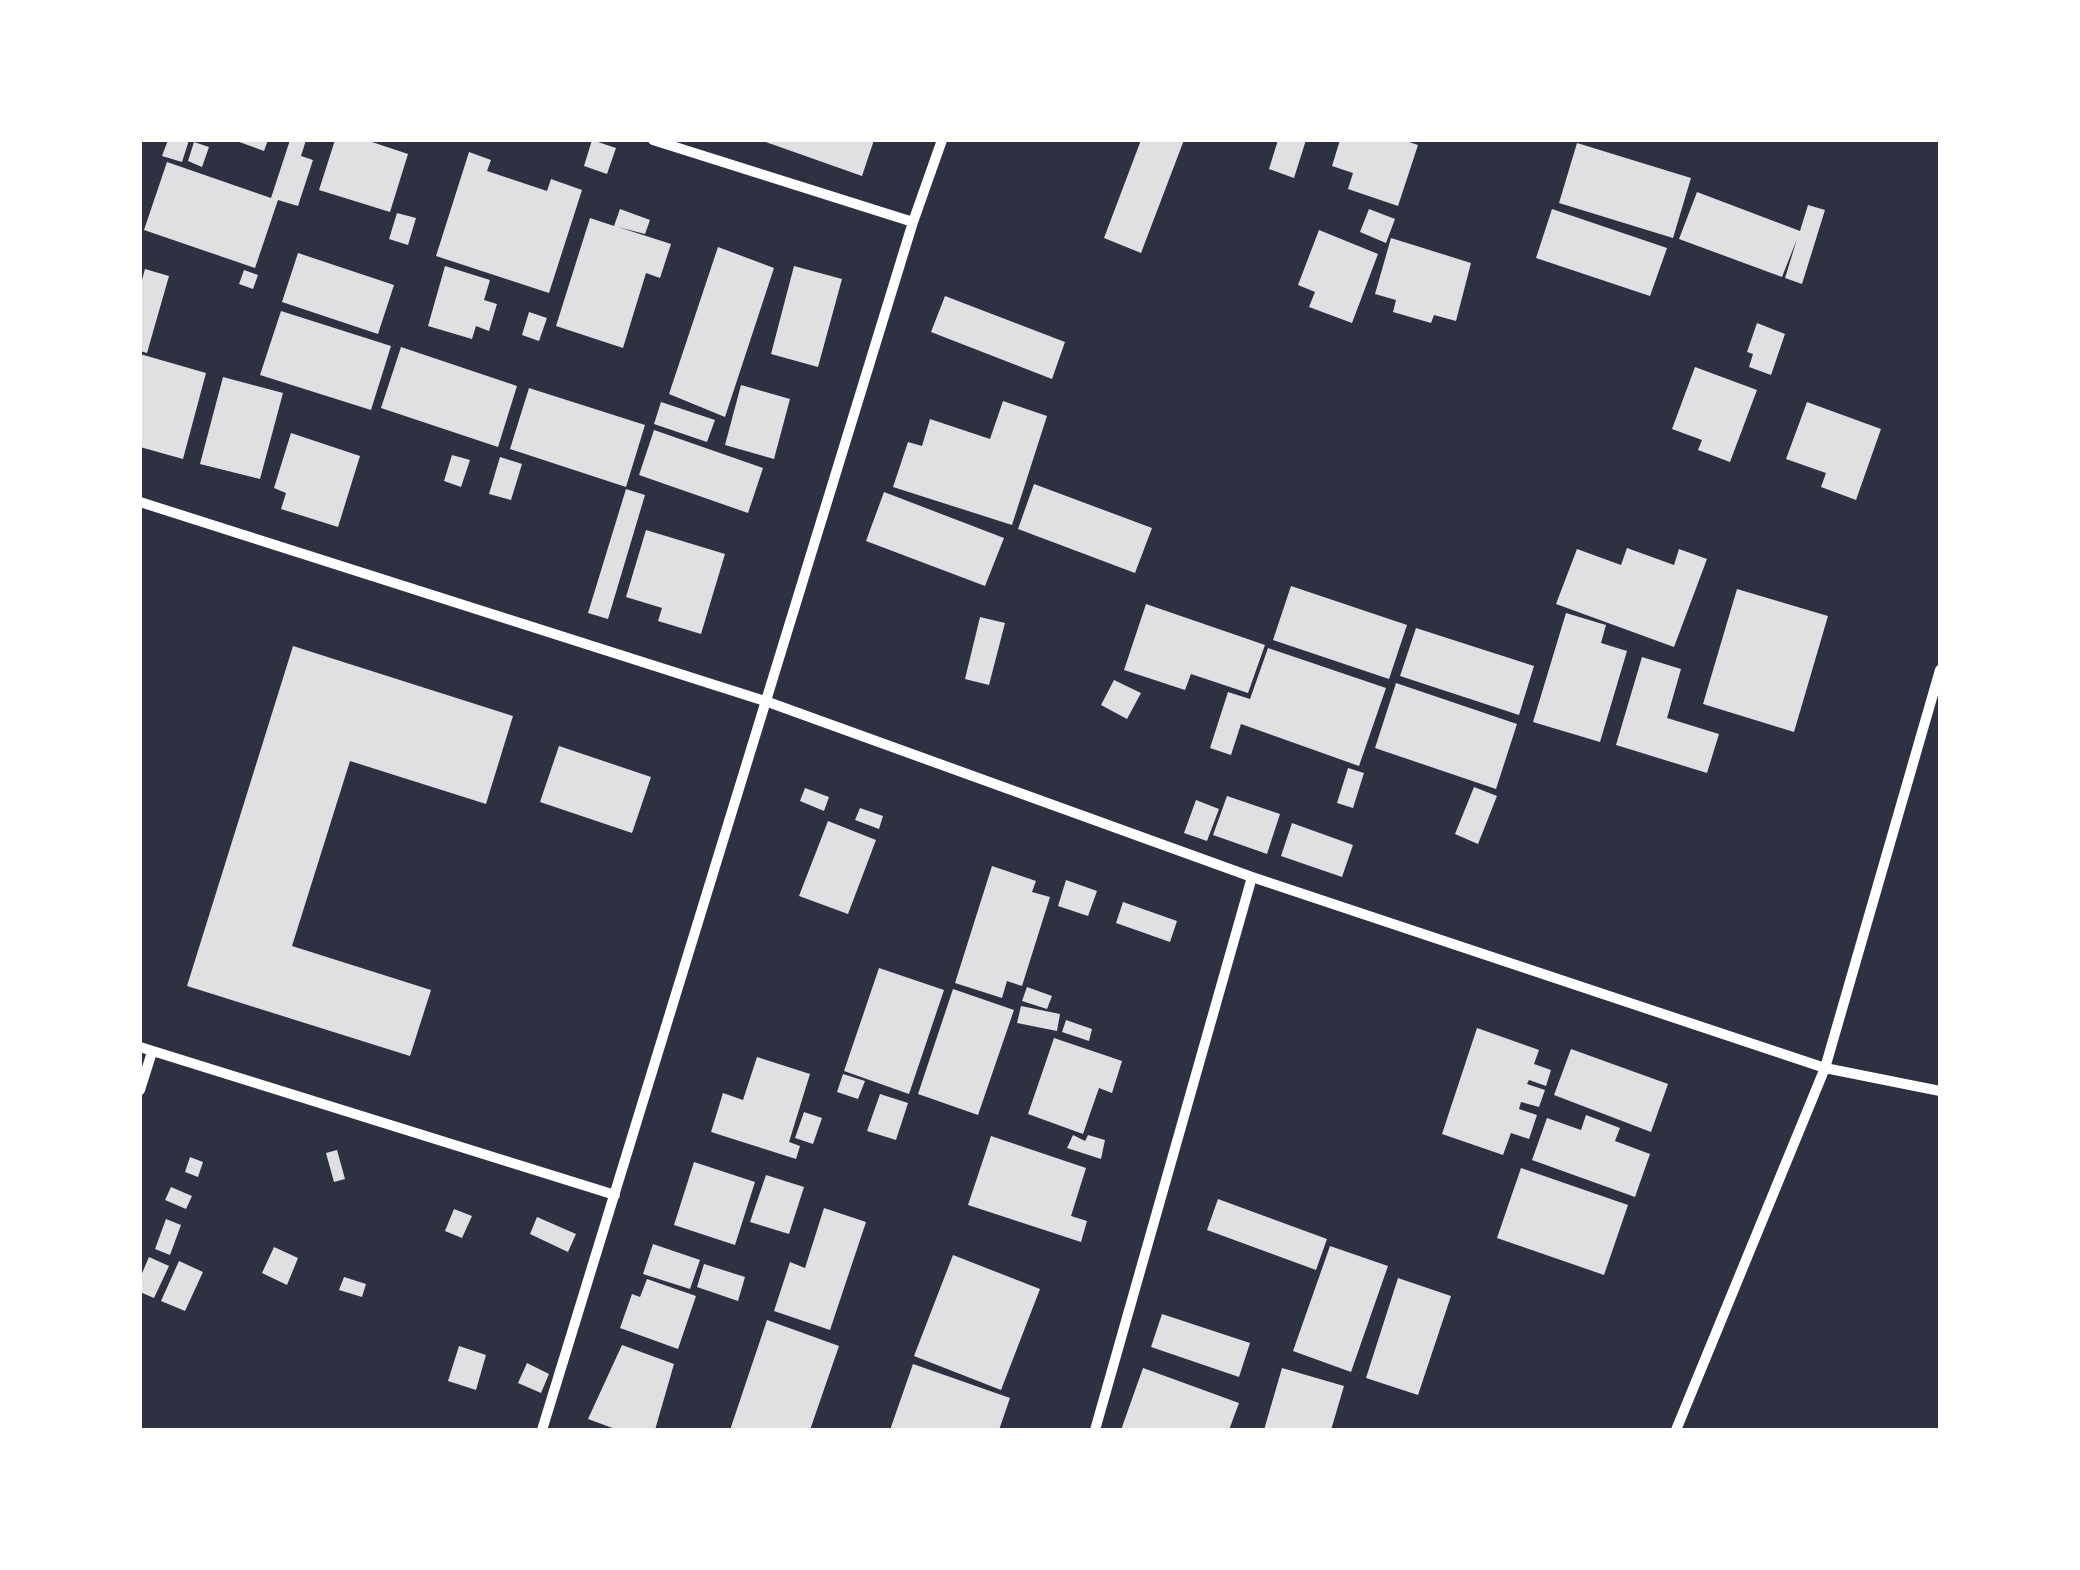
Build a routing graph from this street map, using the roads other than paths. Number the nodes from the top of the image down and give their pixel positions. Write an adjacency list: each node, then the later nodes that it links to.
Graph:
1 (653, 140): 3 (street)
2 (942, 140): 3 (street)
3 (912, 222): 6 (street)
4 (140, 502): 6 (street)
5 (1940, 670): 10 (street)
6 (768, 702): 7 (street); 13 (street)
7 (1252, 877): 10 (street); 15 (street)
8 (140, 1048): 9 (street)
9 (152, 1052): 11 (street); 13 (street)
10 (1825, 1068): 12 (street); 16 (street)
11 (140, 1090)
12 (1940, 1091)
13 (615, 1195): 14 (street)
14 (542, 1430)
15 (1095, 1430)
16 (1676, 1430)

